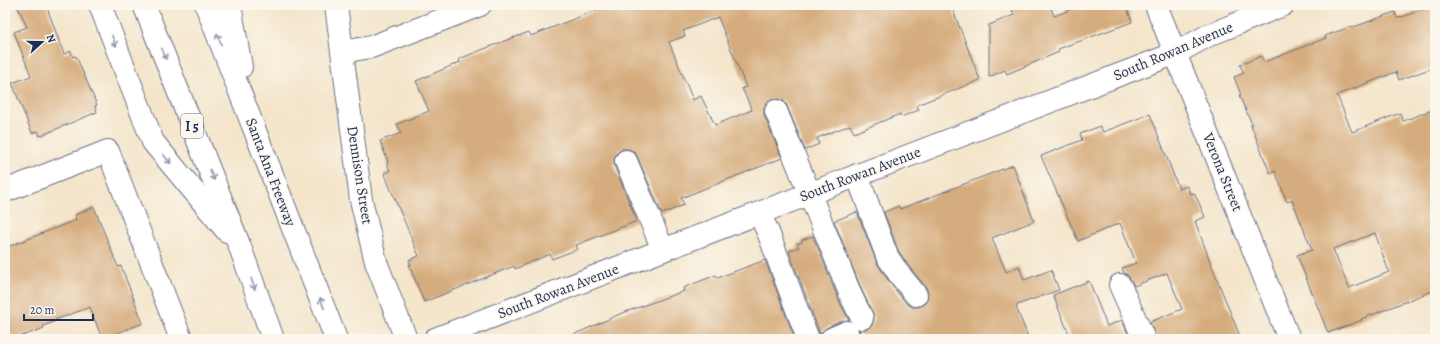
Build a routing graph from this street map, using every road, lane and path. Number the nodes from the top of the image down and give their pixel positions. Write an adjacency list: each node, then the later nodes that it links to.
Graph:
1 (100, 5): 18 (main road, one-way to 18)
2 (144, 5): 18 (main road, I 5, one-way to 18)
3 (206, 5): 12 (main road, Santa Ana Freeway, one-way to 3)
4 (230, 5): 12 (main road)
5 (336, 5): 9 (main road, Dennison Street)
6 (480, 5): 9 (main road)
7 (1156, 5): 10 (main road, Verona Street)
8 (1283, 5): 10 (main road, South Rowan Avenue)
9 (342, 52): 26 (main road, Dennison Street)
10 (1176, 53): 14 (main road, South Rowan Avenue); 30 (main road, Verona Street)
11 (776, 111): 16 (main road)
12 (249, 114): 25 (main road, Santa Ana Freeway, one-way to 12)
13 (626, 161): 19 (main road)
14 (857, 176): 16 (main road, South Rowan Avenue); 21 (main road)
15 (5, 191): 23 (main road)
16 (809, 194): 17 (main road, South Rowan Avenue); 22 (main road)
17 (759, 213): 19 (main road, South Rowan Avenue); 28 (main road)
18 (240, 247): 24 (main road, I 5, one-way to 24)
19 (663, 250): 27 (main road, South Rowan Avenue)
20 (1120, 285): 29 (main road)
21 (916, 295)
22 (847, 330)
23 (181, 339)
24 (273, 339)
25 (336, 339)
26 (406, 339)
27 (435, 339)
28 (808, 339)
29 (1144, 339)
30 (1289, 339)

